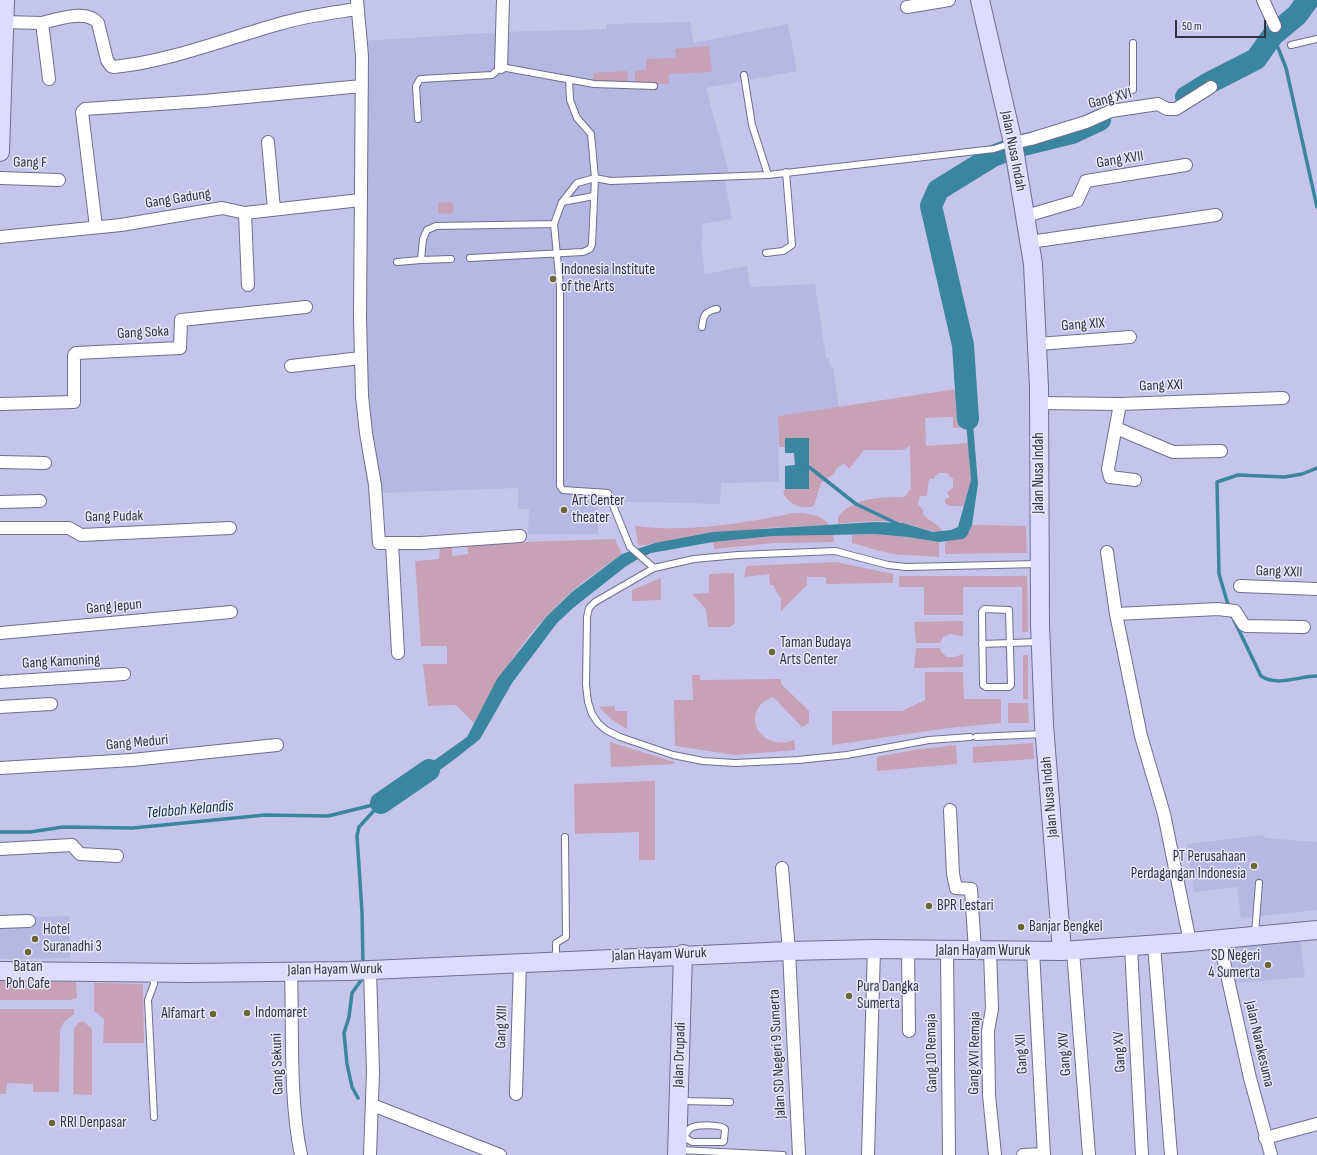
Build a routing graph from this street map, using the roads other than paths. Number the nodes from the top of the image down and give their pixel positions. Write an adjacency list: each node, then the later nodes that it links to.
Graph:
1 (5, 0): 9 (main road)
2 (503, 0): 14 (street)
3 (948, 0): 7 (street)
4 (980, 0): 24 (main road, Jalan Nusa Indah)
5 (1263, 0): 10 (street)
6 (357, 5): 8 (street); 18 (street)
7 (907, 7)
8 (42, 23): 9 (street); 16 (street)
9 (2, 25): 25 (main road)
10 (1275, 26)
11 (1317, 39): 13 (lane)
12 (1133, 43): 21 (lane)
13 (1291, 45)
14 (501, 66): 17 (lane); 22 (lane)
15 (744, 75): 28 (lane)
16 (49, 79)
17 (569, 79): 19 (lane); 30 (lane)
18 (362, 86): 33 (street); 40 (street)
19 (654, 86)
20 (1211, 87): 21 (street, Gang XVI)
21 (1112, 112): 24 (street, Gang XVI)
22 (418, 119)
23 (268, 142): 35 (street)
24 (1014, 148): 27 (lane); 38 (main road, Jalan Nusa Indah)
25 (0, 152)
26 (1186, 165): 38 (street, Gang XVII)
27 (786, 172): 28 (lane); 44 (lane)
28 (768, 175): 30 (lane)
29 (0, 178): 31 (street, Gang F)
30 (595, 178): 32 (lane); 34 (lane)
31 (58, 180)
32 (594, 196): 34 (lane); 43 (lane)
33 (360, 200): 35 (street, Gang Gadung); 55 (street)
34 (562, 202): 39 (lane)
35 (274, 209): 36 (street, Gang Gadung)
36 (245, 213): 40 (street, Gang Gadung); 49 (street)
37 (1216, 215): 42 (street)
38 (1026, 216): 42 (main road, Jalan Nusa Indah)
39 (554, 224): 43 (lane); 47 (lane)
40 (96, 227): 41 (street, Gang Gadung)
41 (0, 237)
42 (1030, 242): 54 (main road, Jalan Nusa Indah)
43 (558, 253): 45 (lane); 74 (lane)
44 (766, 253)
45 (470, 258)
46 (451, 259): 47 (lane)
47 (421, 260): 48 (lane)
48 (397, 262)
49 (248, 285)
50 (306, 307): 59 (street, Gang Soka)
51 (716, 309): 52 (lane)
52 (702, 327)
53 (1130, 337): 54 (street, Gang XIX)
54 (1038, 344): 58 (main road, Jalan Nusa Indah)
55 (362, 358): 56 (street); 71 (street)
56 (291, 366)
57 (1283, 398): 60 (street, Gang XXI)
58 (1039, 403): 60 (street, Gang XXI); 73 (main road, Jalan Nusa Indah)
59 (0, 404)
60 (1120, 404): 61 (street)
61 (1116, 428): 62 (street); 65 (street)
62 (1221, 451)
63 (0, 462): 64 (street)
64 (45, 463)
65 (1135, 480)
66 (40, 500): 67 (street)
67 (0, 502)
68 (0, 528): 69 (street, Gang Pudak)
69 (230, 528)
70 (520, 536): 71 (street)
71 (392, 544): 84 (street)
72 (1107, 552): 78 (street)
73 (1040, 564): 74 (lane); 81 (main road, Jalan Nusa Indah)
74 (654, 568): 89 (lane)
75 (1240, 586): 76 (street, Gang XXII)
76 (1317, 589)
77 (231, 612): 80 (street, Gang Jepun)
78 (1116, 614): 79 (street); 103 (street)
79 (1304, 628)
80 (0, 633)
81 (1041, 642): 82 (lane); 89 (main road, Jalan Nusa Indah)
82 (1010, 643): 83 (lane); 83 (lane); 83 (lane)
83 (982, 644)
84 (398, 653)
85 (124, 674): 86 (street, Gang Kamoning)
86 (0, 682)
87 (51, 704): 88 (street)
88 (0, 706)
89 (1045, 734): 112 (main road, Jalan Nusa Indah)
90 (277, 745): 91 (street, Gang Meduri)
91 (0, 768)
92 (950, 810): 110 (street, Gang XVI Remaja)
93 (566, 837): 114 (lane)
94 (0, 849): 95 (street)
95 (117, 856)
96 (782, 868): 108 (street, Jalan SD Negeri 9 Sumerta)
97 (1259, 883): 101 (lane)
98 (29, 921): 99 (street)
99 (0, 922)
100 (1317, 930): 101 (main road, Jalan Hayam Wuruk)
101 (1255, 935): 102 (main road, Jalan Hayam Wuruk)
102 (1219, 939): 103 (main road, Jalan Hayam Wuruk); 127 (street, Jalan Narakesuma)
103 (1190, 942): 104 (main road, Jalan Hayam Wuruk)
104 (1154, 945): 105 (main road, Jalan Hayam Wuruk); 141 (street)
105 (1131, 947): 112 (main road, Jalan Hayam Wuruk); 140 (street, Gang XV)
106 (874, 949): 107 (main road, Jalan Hayam Wuruk); 108 (main road, Jalan Hayam Wuruk); 135 (street)
107 (908, 950): 109 (main road, Jalan Hayam Wuruk); 120 (street)
108 (789, 951): 113 (main road, Jalan Hayam Wuruk); 134 (street, Jalan SD Negeri 9 Sumerta)
109 (947, 951): 110 (main road, Jalan Hayam Wuruk); 136 (street, Gang 10 Remaja)
110 (982, 951): 111 (main road, Jalan Hayam Wuruk); 137 (street, Gang XVI Remaja)
111 (1034, 951): 112 (main road, Jalan Hayam Wuruk); 129 (street, Gang XII)
112 (1068, 951): 139 (street, Gang XIV)
113 (683, 954): 114 (main road, Jalan Hayam Wuruk); 122 (main road, Jalan Drupadi)
114 (556, 960): 115 (main road, Jalan Hayam Wuruk)
115 (520, 962): 116 (main road, Jalan Hayam Wuruk); 121 (street, Gang XIII)
116 (362, 970): 118 (main road, Jalan Hayam Wuruk); 124 (street)
117 (0, 971): 119 (main road, Jalan Hayam Wuruk)
118 (291, 971): 119 (main road, Jalan Hayam Wuruk); 130 (street, Gang Sekuni)
119 (153, 972): 125 (lane)
120 (909, 1031)
121 (516, 1094)
122 (678, 1101): 123 (lane); 128 (main road, Jalan Drupadi)
123 (730, 1102)
124 (373, 1108): 131 (street); 132 (street)
125 (154, 1118)
126 (1317, 1124): 127 (street)
127 (1265, 1138): 142 (street, Jalan Narakesuma)
128 (679, 1144): 128 (lane); 133 (lane)
129 (1044, 1154): 138 (street)
130 (300, 1155)
131 (370, 1155)
132 (500, 1155)
133 (783, 1155)
134 (799, 1155)
135 (868, 1155)
136 (950, 1155)
137 (995, 1155)
138 (1023, 1155)
139 (1089, 1155)
140 (1142, 1155)
141 (1171, 1155)
142 (1271, 1155)

